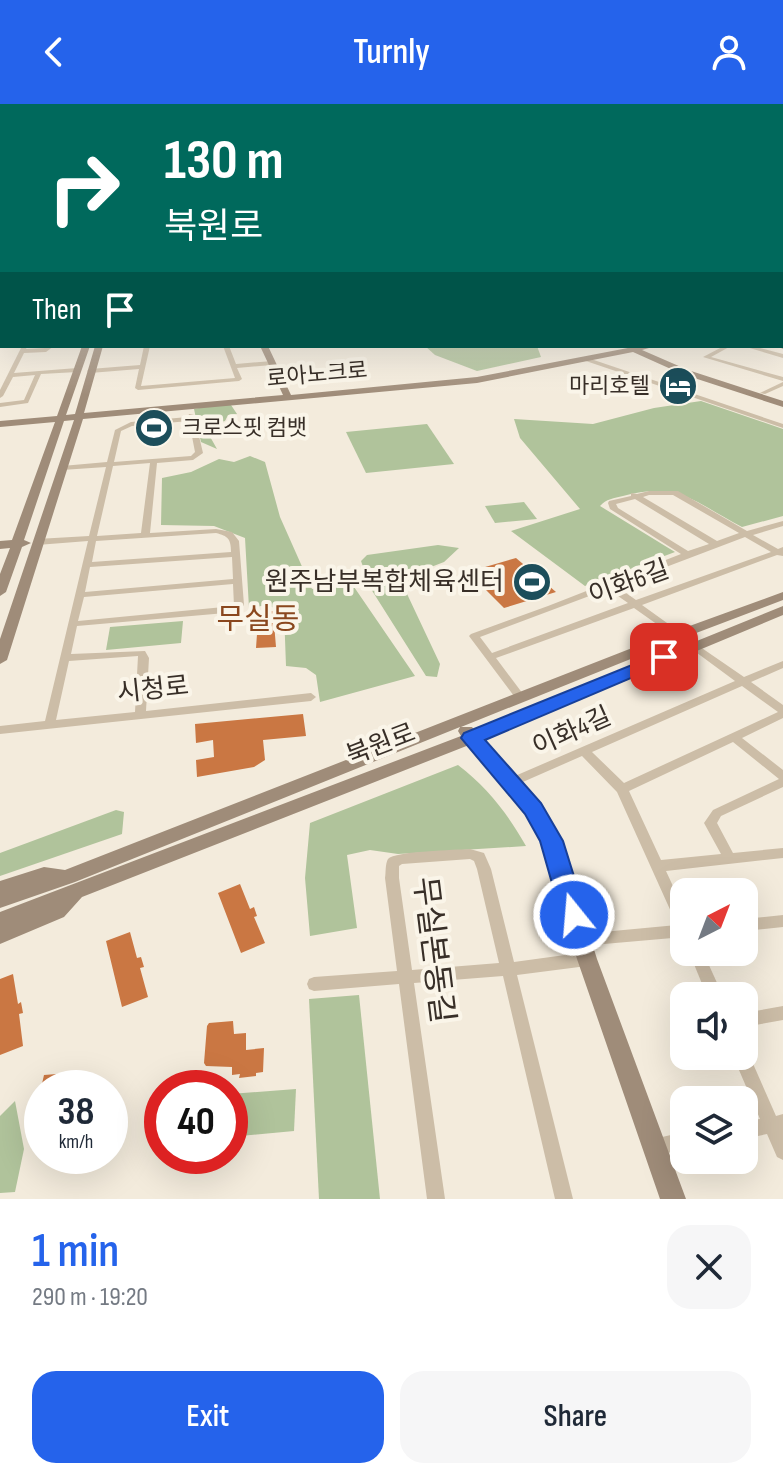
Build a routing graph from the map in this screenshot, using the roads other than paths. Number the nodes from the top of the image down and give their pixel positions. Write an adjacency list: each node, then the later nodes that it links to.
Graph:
1 (48, 348): 13 (street)
2 (85, 348): 20 (street)
3 (98, 348): 21 (street)
4 (147, 348): 18 (street)
5 (227, 348): 17 (street)
6 (265, 348): 16 (street)
7 (628, 348): 19 (street, 로아노크로)
8 (629, 348): 15 (street, 로아노크로)
9 (635, 348): 29 (street)
10 (636, 348): 26 (street)
11 (724, 348): 24 (street)
12 (753, 348): 14 (street)
13 (24, 349): 23 (street)
14 (783, 356)
15 (585, 359): 19 (street, 로아노크로); 39 (street)
16 (272, 363): 17 (street); 25 (street)
17 (235, 366): 18 (street)
18 (142, 367): 21 (street)
19 (522, 369): 25 (street, 로아노크로)
20 (77, 370): 22 (street); 30 (street)
21 (90, 371): 28 (street)
22 (39, 373): 23 (street); 31 (street)
23 (10, 375): 27 (street)
24 (783, 381): 26 (street)
25 (286, 393): 32 (street, 로아노크로); 33 (street, 로아노크로)
26 (763, 393): 29 (street)
27 (0, 396)
28 (85, 398): 33 (street); 34 (street)
29 (783, 401)
30 (68, 402): 35 (street); 37 (street)
31 (0, 405)
32 (189, 405): 33 (street, 로아노크로); 36 (street)
33 (121, 410): 34 (street, 로아노크로); 40 (street)
34 (80, 414): 35 (street, 로아노크로); 40 (street)
35 (64, 416): 37 (street, 로아노크로); 41 (street)
36 (192, 419): 42 (street); 43 (street)
37 (15, 420): 38 (street, 로아노크로); 41 (street)
38 (0, 422)
39 (783, 426)
40 (75, 431): 44 (street)
41 (56, 435): 52 (street)
42 (154, 463): 43 (street); 48 (street)
43 (110, 465): 44 (street); 49 (street)
44 (62, 468): 50 (street)
45 (634, 495): 47 (street); 51 (street); 56 (street)
46 (783, 523): 47 (street)
47 (745, 533): 51 (street); 54 (street)
48 (145, 536): 49 (street); 55 (street)
49 (93, 539): 50 (street); 57 (street)
50 (37, 542): 52 (street); 70 (street)
51 (714, 543): 56 (street)
52 (18, 544): 53 (street); 60 (street)
53 (0, 545)
54 (781, 552): 63 (street, 이화6길)
55 (236, 554): 57 (street); 58 (street)
56 (686, 554): 59 (street)
57 (86, 565): 62 (street)
58 (238, 581): 62 (street); 65 (street)
59 (609, 585): 63 (street); 68 (street)
60 (0, 592)
61 (783, 593): 66 (street, 북원로)
62 (79, 595): 65 (street)
63 (635, 604): 66 (street); 68 (street, 이화6길)
64 (781, 611): 67 (street, 북원로)
65 (72, 624): 69 (street)
66 (678, 635): 67 (street); 74 (street, 북원로)
67 (693, 645): 72 (street); 79 (street, 북원로)
68 (490, 657): 74 (street)
69 (65, 658): 76 (street); 77 (street)
70 (0, 660)
71 (783, 664): 72 (street, 이화4길)
72 (743, 681): 75 (street); 81 (street, 이화4길)
73 (311, 697): 76 (street, 시청로)
74 (521, 698): 79 (street, 북원로)
75 (783, 712): 80 (street)
76 (140, 716): 77 (street, 시청로)
77 (49, 726): 78 (street, 시청로)
78 (0, 730)
79 (465, 730): 83 (street); 88 (street, 북원로)
80 (734, 737): 82 (street); 84 (street)
81 (584, 751): 83 (street, 이화4길); 84 (street)
82 (783, 779): 86 (street)
83 (512, 782): 97 (street)
84 (622, 789): 87 (street)
85 (783, 853): 86 (street)
86 (730, 859): 87 (street)
87 (658, 866): 90 (street)
88 (72, 884): 89 (street); 91 (street, 북원로); 92 (street, 북원로); 96 (street)
89 (0, 889)
90 (670, 893)
91 (0, 900)
92 (0, 921)
93 (783, 921): 94 (street)
94 (758, 924)
95 (670, 934): 97 (street)
96 (0, 935)
97 (584, 949): 98 (street); 106 (street)
98 (508, 969): 99 (street); 99 (street, 무실본동길); 109 (street, 무실본동길)
99 (405, 976): 100 (street); 108 (street, 무실본동길)
100 (314, 984)
101 (783, 1013): 102 (street)
102 (758, 1017)
103 (748, 1070): 104 (street)
104 (777, 1124): 107 (street)
105 (670, 1143): 106 (street)
106 (655, 1146): 110 (street)
107 (783, 1151)
108 (436, 1199)
109 (564, 1199)
110 (673, 1199)

